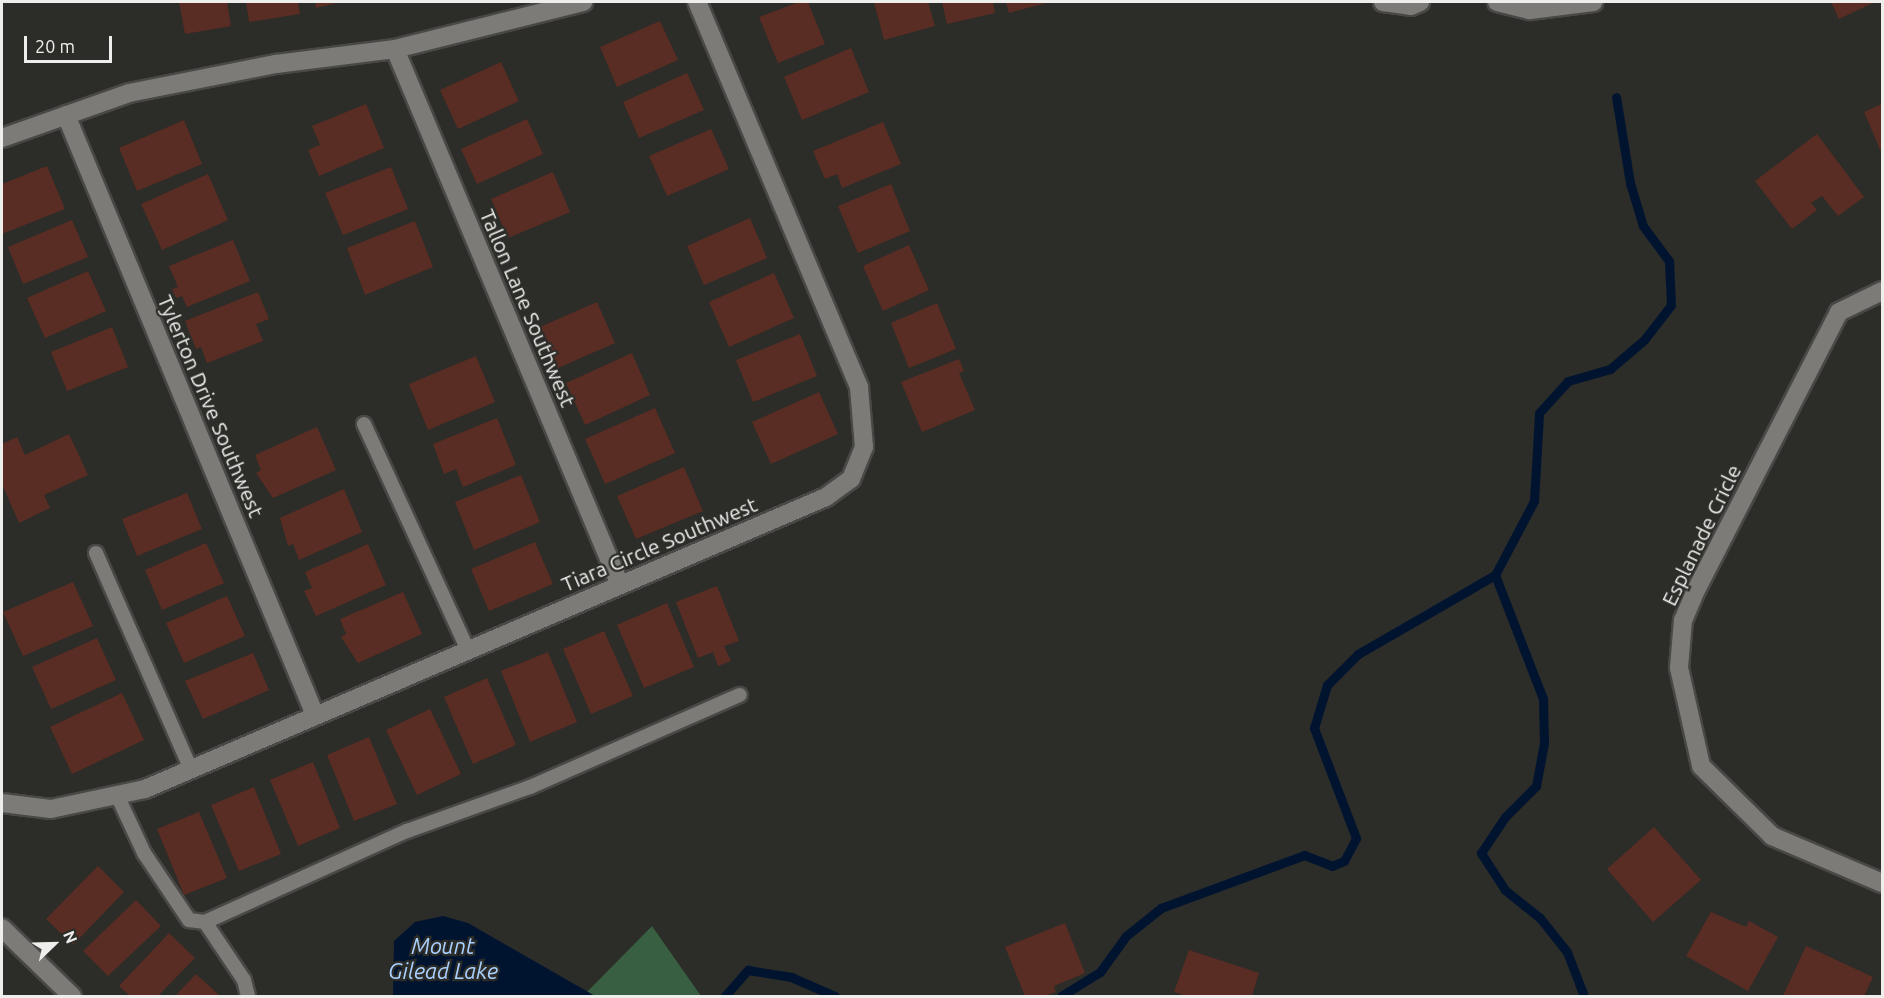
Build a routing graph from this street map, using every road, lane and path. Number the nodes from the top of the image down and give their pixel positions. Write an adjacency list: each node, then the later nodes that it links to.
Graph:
1 (583, 2): 7 (street)
2 (697, 2): 13 (street, Tiara Circle Southwest)
3 (1383, 2): 4 (street)
4 (1420, 2)
5 (1497, 2): 6 (street)
6 (1593, 2)
7 (395, 50): 8 (street); 13 (street, Tallon Lane Southwest)
8 (66, 115): 9 (street); 16 (street, Tylerton Drive Southwest)
9 (2, 138)
10 (1882, 291): 20 (street, Esplanade Cricle)
11 (364, 424): 14 (lane)
12 (96, 553): 17 (lane)
13 (620, 585): 14 (street, Tiara Circle Southwest)
14 (468, 650): 16 (street, Tiara Circle Southwest)
15 (740, 694): 21 (lane)
16 (315, 715): 17 (street, Tiara Circle Southwest)
17 (191, 769): 18 (street, Tiara Circle Southwest)
18 (117, 795): 19 (street, Tiara Circle Southwest); 21 (lane)
19 (2, 803)
20 (1882, 883)
21 (205, 922): 24 (lane)
22 (2, 928): 23 (street)
23 (72, 996)
24 (248, 996)

